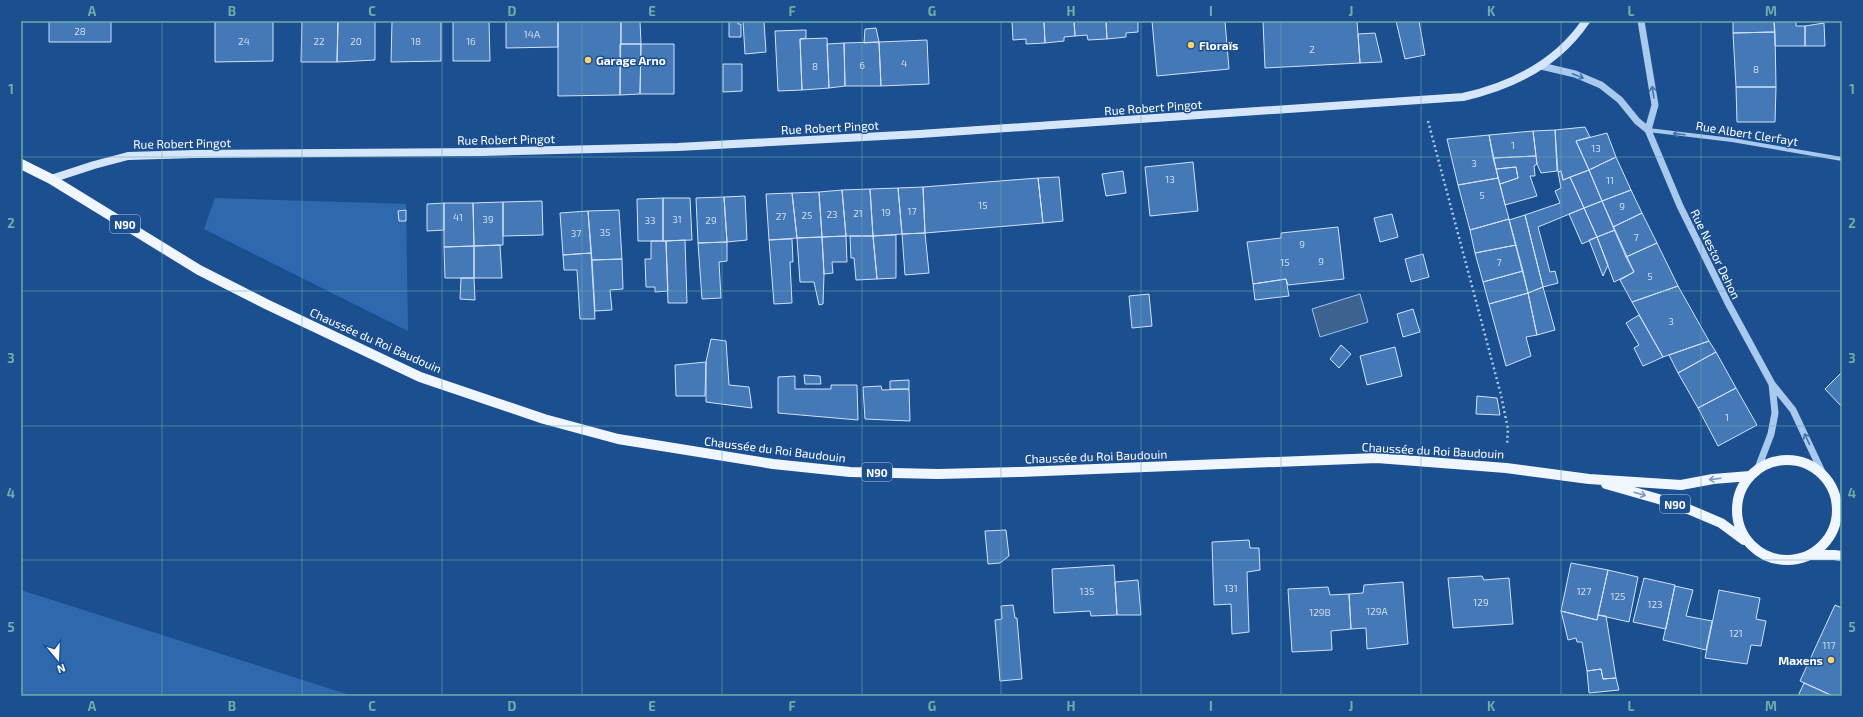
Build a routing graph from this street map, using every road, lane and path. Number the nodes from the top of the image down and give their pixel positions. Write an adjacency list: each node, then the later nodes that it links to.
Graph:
1 (1586, 21): 3 (main road, Rue Robert Pingot)
2 (1641, 21): 5 (street, one-way to 2)
3 (1541, 66): 4 (main road, Rue Robert Pingot); 5 (street, Rue Nestor Dehon, one-way to 5)
4 (1422, 101): 8 (main road, Rue Robert Pingot); 10 (path)
5 (1648, 130): 6 (street, Rue Albert Clerfayt, one-way to 5); 9 (street, Rue Nestor Dehon)
6 (1842, 159)
7 (21, 164): 8 (main road, Chaussée du Roi Baudouin / N90)
8 (51, 178): 10 (main road, Chaussée du Roi Baudouin / N90)
9 (1772, 384): 11 (street, Rue Nestor Dehon); 12 (street, Rue Nestor Dehon, one-way to 9)
10 (1506, 468): 14 (main road, Chaussée du Roi Baudouin / N90)
11 (1758, 468): 12 (main road); 13 (main road)
12 (1823, 474): 15 (main road)
13 (1750, 476): 14 (main road, Chaussée du Roi Baudouin / N90, one-way to 14); 16 (main road)
14 (1589, 479): 16 (main road, Chaussée du Roi Baudouin / N90, one-way to 16)
15 (1838, 496): 17 (main road)
16 (1753, 547): 17 (main road)
17 (1809, 556): 18 (main road)
18 (1842, 556)

